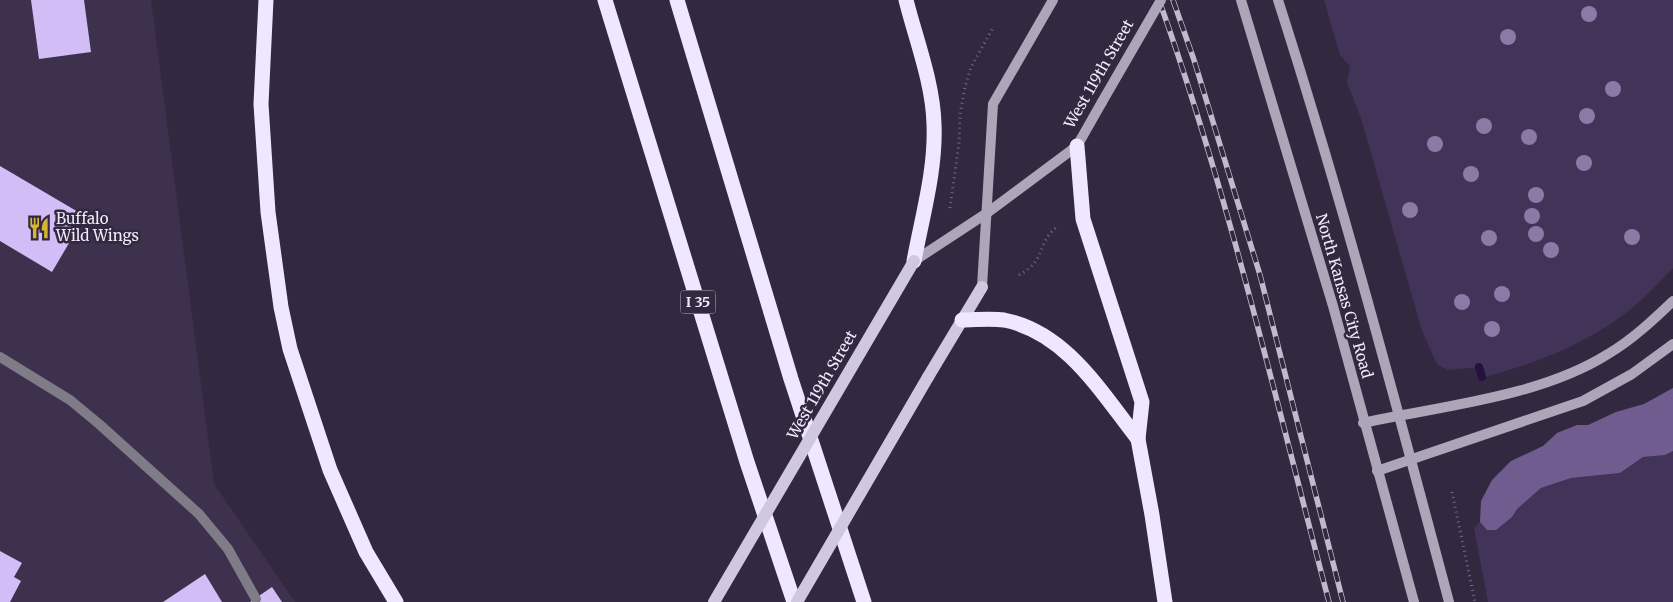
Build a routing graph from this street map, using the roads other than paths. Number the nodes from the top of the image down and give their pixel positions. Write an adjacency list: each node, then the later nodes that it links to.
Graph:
1 (266, 0): 23 (highway)
2 (605, 0): 25 (highway, I 35)
3 (677, 0): 26 (highway)
4 (906, 0): 11 (highway)
5 (1053, 0): 10 (main road)
6 (1161, 0): 9 (main road, West 119th Street, bridge)
7 (1241, 0): 18 (main road, North Kansas City Road)
8 (1278, 0): 17 (main road, North Kansas City Road)
9 (1077, 146): 10 (main road, West 119th Street); 19 (highway)
10 (987, 213): 11 (main road, West 119th Street); 12 (main road)
11 (914, 261): 24 (main road, West 119th Street, bridge)
12 (982, 287): 14 (main road)
13 (1673, 301): 17 (main road)
14 (962, 320): 19 (highway); 25 (main road, bridge)
15 (1673, 344): 20 (main road)
16 (0, 357): 22 (street)
17 (1399, 415): 18 (main road); 20 (main road, North Kansas City Road)
18 (1364, 423): 21 (main road, North Kansas City Road)
19 (1138, 439): 27 (highway)
20 (1411, 460): 21 (main road); 29 (main road, North Kansas City Road)
21 (1377, 471): 28 (main road, North Kansas City Road)
22 (256, 598)
23 (396, 602)
24 (714, 602)
25 (795, 602)
26 (864, 602)
27 (1165, 602)
28 (1414, 602)
29 (1448, 602)

